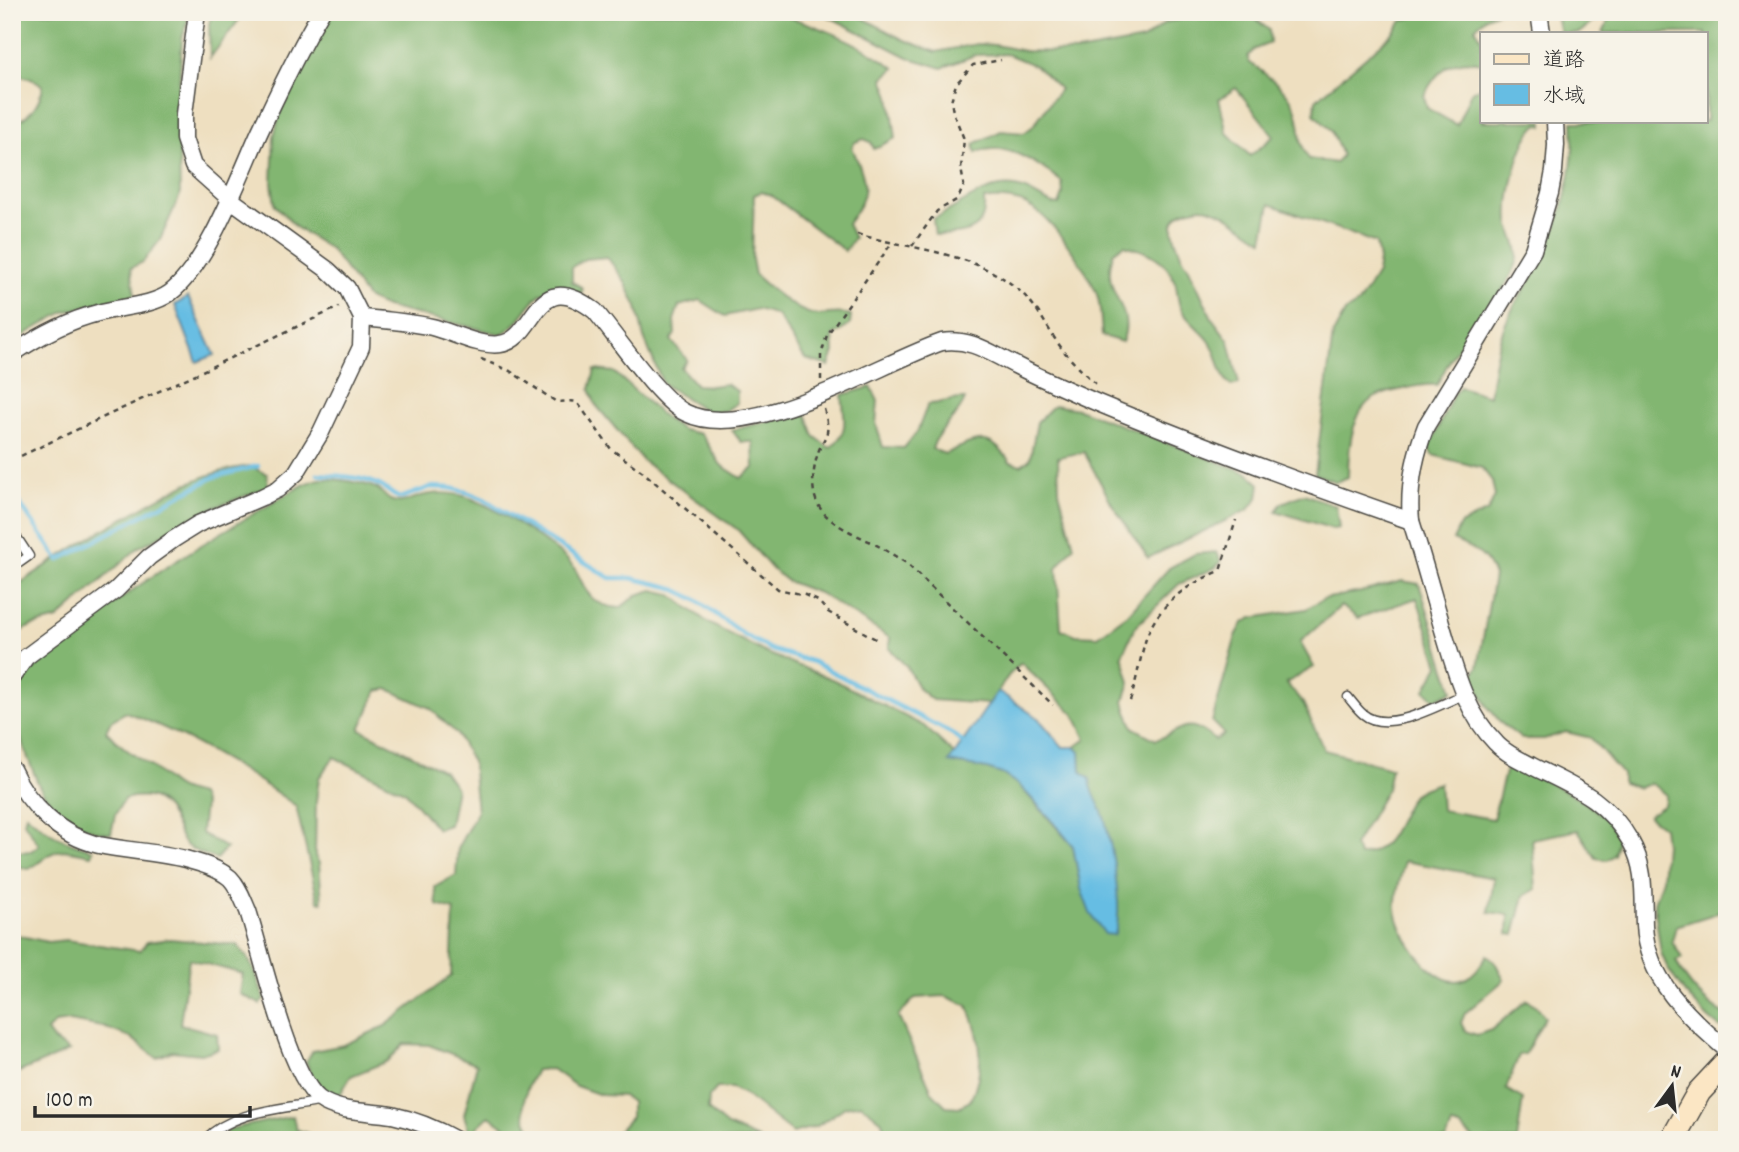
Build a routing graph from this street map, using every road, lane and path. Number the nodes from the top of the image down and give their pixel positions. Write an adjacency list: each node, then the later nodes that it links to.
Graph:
1 (197, 12): 7 (street)
2 (321, 12): 7 (street)
3 (1539, 12): 4 (street)
4 (1542, 32)
5 (1001, 60): 10 (path)
6 (1555, 122): 19 (street)
7 (230, 199): 11 (street); 13 (street)
8 (857, 234): 9 (path)
9 (891, 244): 10 (path); 16 (path)
10 (911, 246): 15 (path)
11 (355, 300): 12 (street); 17 (path)
12 (362, 318): 16 (street); 23 (street)
13 (12, 354)
14 (476, 356): 22 (path)
15 (1099, 387)
16 (823, 394): 19 (street); 27 (path)
17 (12, 460)
18 (1236, 520): 26 (path)
19 (1411, 521): 24 (street)
20 (12, 530): 21 (lane)
21 (12, 568)
22 (879, 641)
23 (12, 677)
24 (1463, 695): 25 (lane); 29 (street)
25 (1348, 697)
26 (1130, 701)
27 (1053, 705)
28 (12, 769): 31 (street)
29 (1727, 1049)
30 (1727, 1062): 34 (main road)
31 (322, 1101): 32 (lane); 33 (street)
32 (204, 1140)
33 (456, 1140)
34 (1672, 1140)

